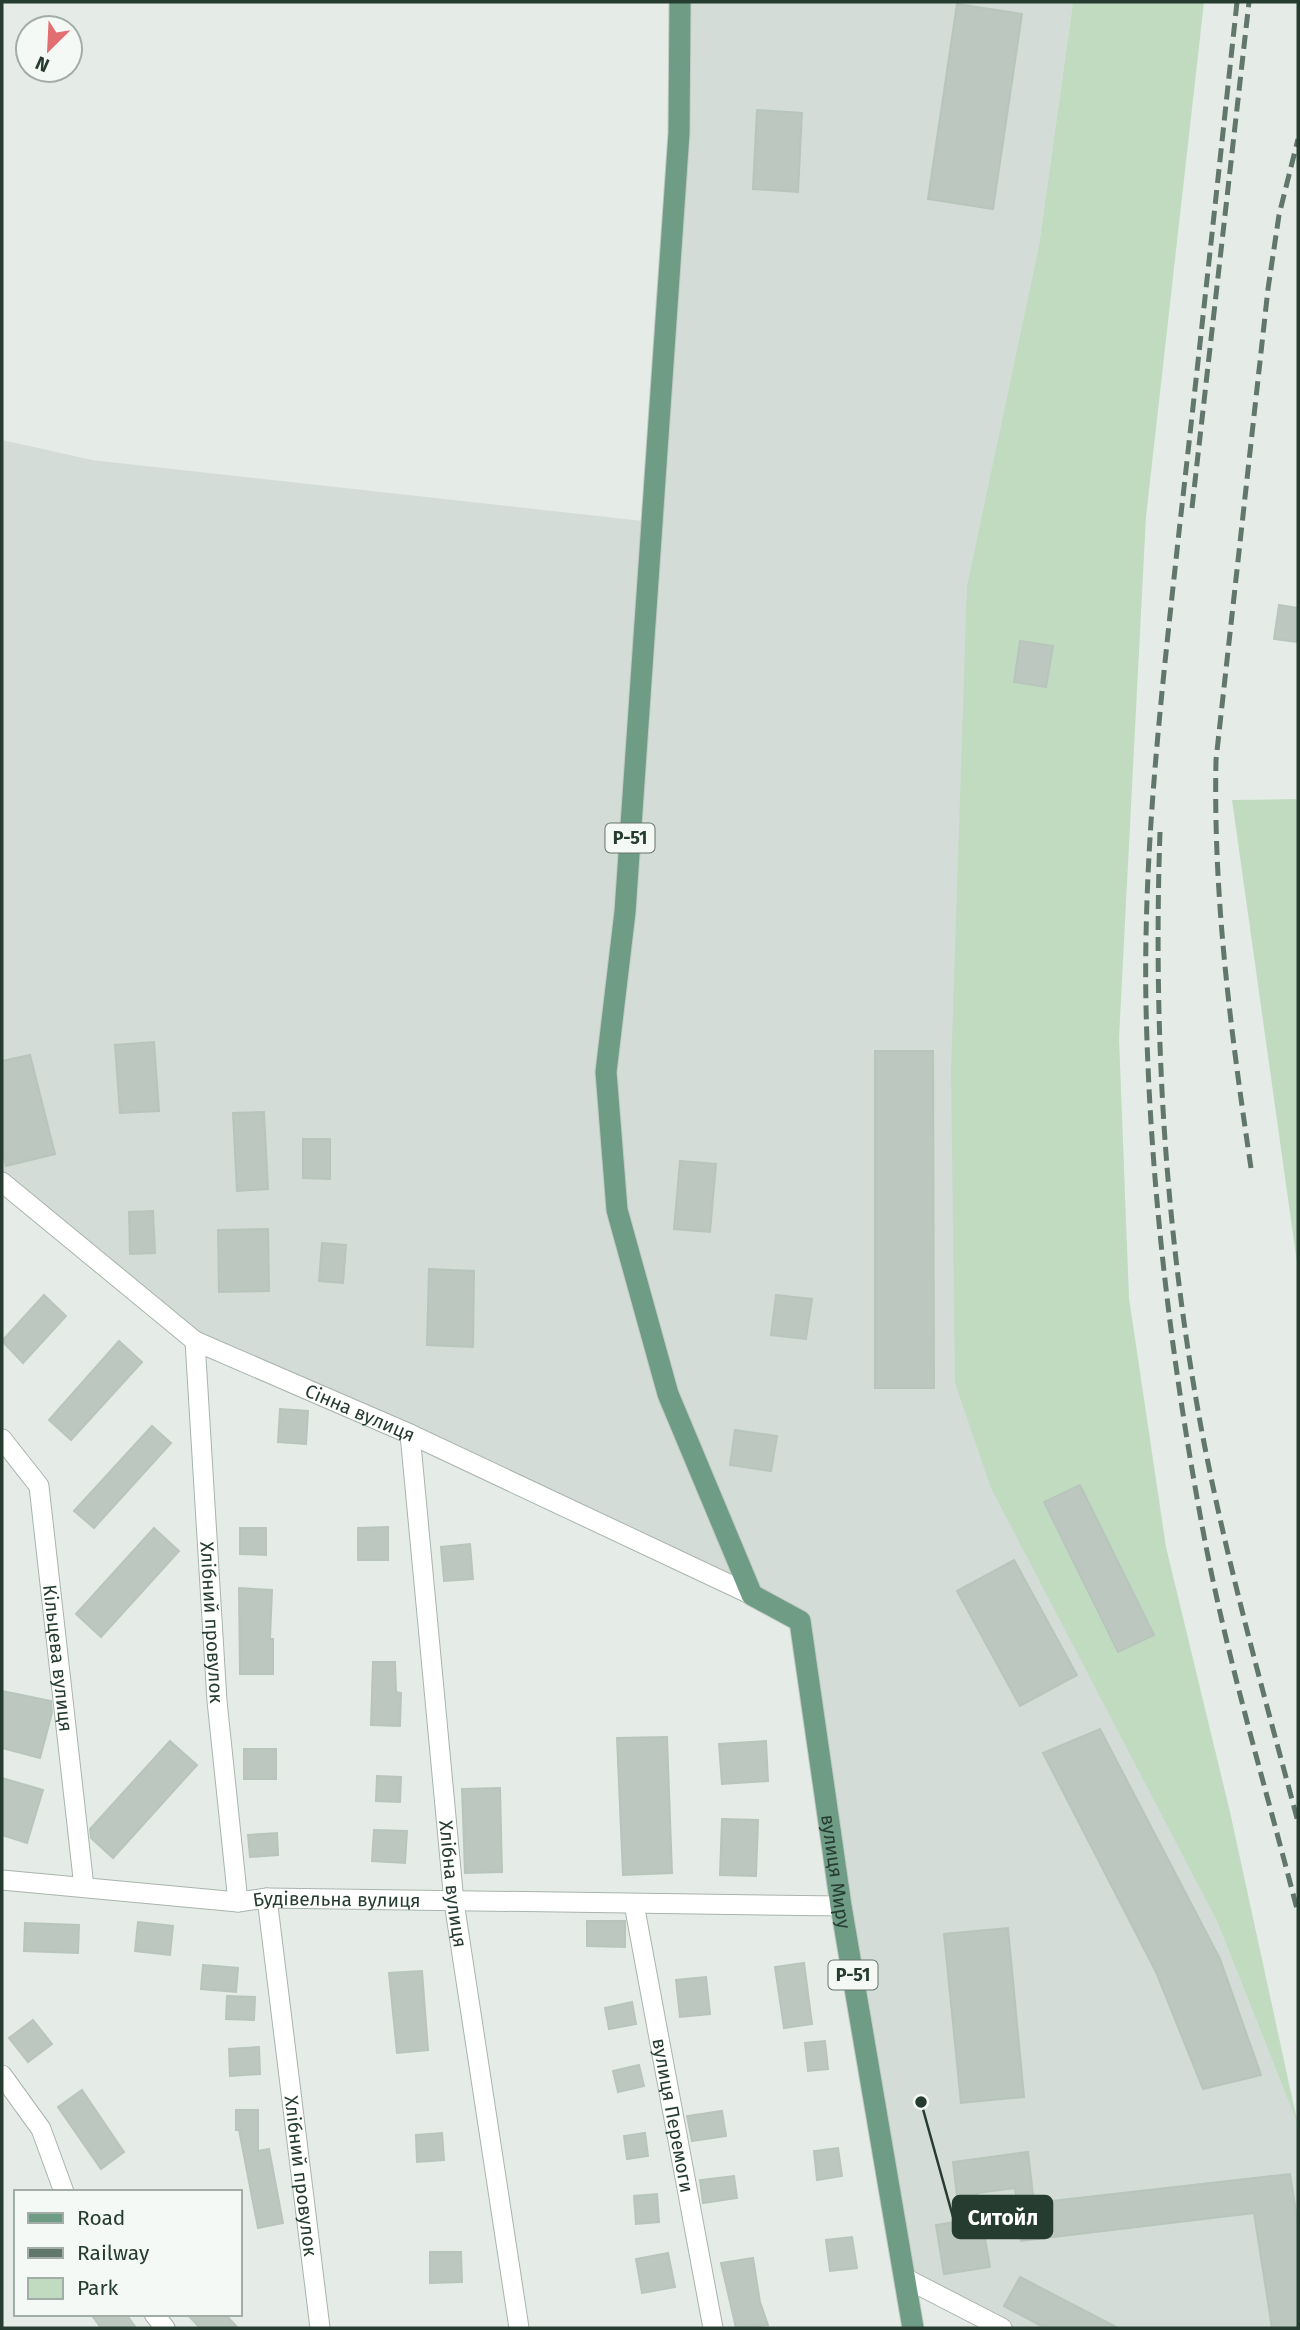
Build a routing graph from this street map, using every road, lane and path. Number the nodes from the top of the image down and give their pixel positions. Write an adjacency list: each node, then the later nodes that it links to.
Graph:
1 (680, 2): 6 (main road, Р-51)
2 (2, 1182): 3 (street, Сінна вулиця)
3 (195, 1341): 4 (street, Сінна вулиця); 10 (street, Хлібний провулок)
4 (410, 1434): 6 (street, Сінна вулиця); 11 (street, Хлібна вулиця)
5 (2, 1439): 8 (street, Кільцева вулиця)
6 (752, 1595): 13 (main road, вулиця Миру / Р-51)
7 (2, 1880): 8 (street, Будівельна вулиця)
8 (84, 1887): 10 (street, Будівельна вулиця)
9 (267, 1898): 10 (street, Будівельна вулиця); 11 (street, Будівельна вулиця); 17 (street, Хлібний провулок)
10 (238, 1902)
11 (454, 1902): 12 (street, Будівельна вулиця); 18 (street, Хлібна вулиця)
12 (634, 1904): 13 (street, Будівельна вулиця); 19 (street, вулиця Перемоги)
13 (841, 1906): 16 (main road, вулиця Миру / Р-51)
14 (2, 2075): 15 (street)
15 (64, 2190)
16 (905, 2277): 20 (main road, вулиця Миру / Р-51); 21 (street)
17 (320, 2328)
18 (519, 2328)
19 (713, 2328)
20 (913, 2328)
21 (1002, 2328)

